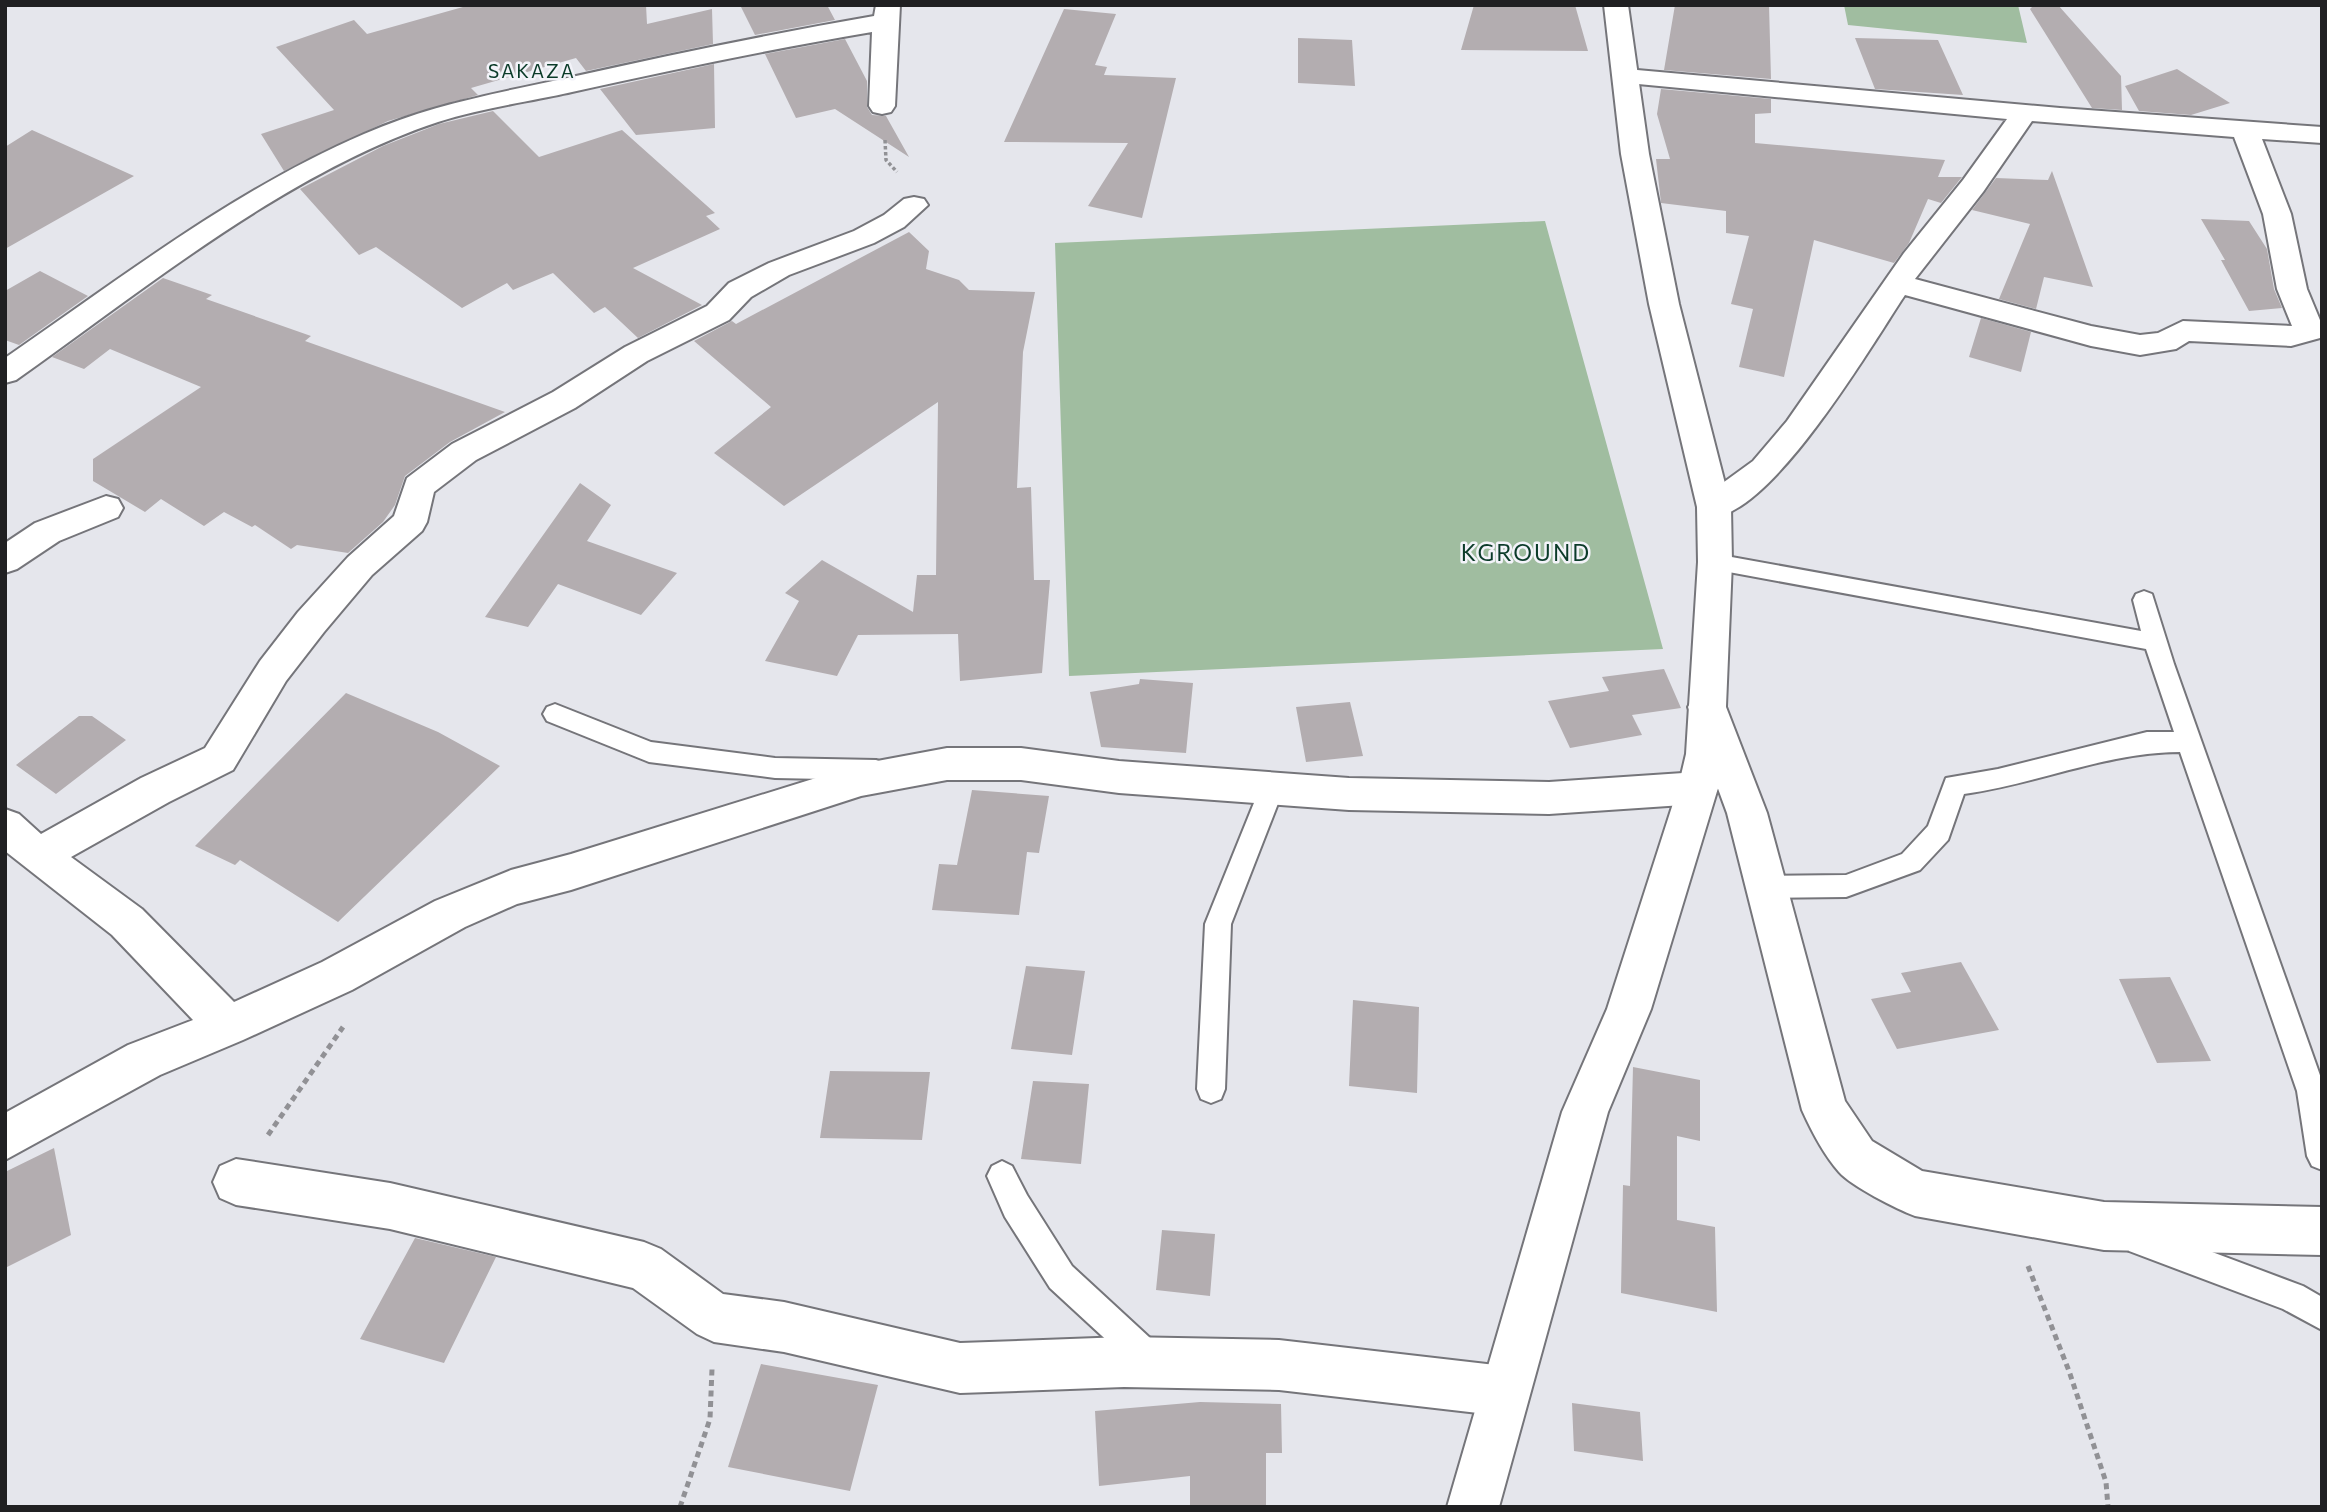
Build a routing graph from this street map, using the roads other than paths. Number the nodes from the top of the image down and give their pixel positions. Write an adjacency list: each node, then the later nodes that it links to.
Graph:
1 (1616, 5): 3 (street)
2 (886, 14): 4 (street); 11 (street)
3 (1626, 77): 5 (street); 12 (street)
4 (883, 106)
5 (2025, 112): 6 (street); 9 (street)
6 (2245, 130): 7 (street); 10 (street)
7 (2322, 135)
8 (914, 205): 25 (street)
9 (1897, 283): 10 (street); 12 (street)
10 (2317, 335)
11 (5, 373)
12 (1714, 507): 15 (street)
13 (106, 508): 14 (street)
14 (5, 560)
15 (1715, 562): 17 (lane); 18 (street)
16 (2144, 600): 17 (lane)
17 (2155, 642): 20 (lane)
18 (1707, 706): 23 (street); 26 (street)
19 (555, 714): 21 (lane)
20 (2189, 742): 26 (lane); 30 (lane)
21 (909, 771): 22 (street); 27 (street)
22 (1272, 788): 23 (street); 28 (lane)
23 (1698, 788): 37 (street)
24 (5, 826): 25 (street)
25 (38, 856): 27 (street)
26 (1766, 887): 33 (street)
27 (228, 1026): 29 (street)
28 (1211, 1089)
29 (5, 1138)
30 (2322, 1156)
31 (1002, 1176): 36 (lane)
32 (236, 1182): 36 (street)
33 (2104, 1226): 34 (street); 35 (lane)
34 (2322, 1230)
35 (2322, 1315)
36 (1154, 1363): 37 (street)
37 (1504, 1391): 38 (street)
38 (1473, 1507)

